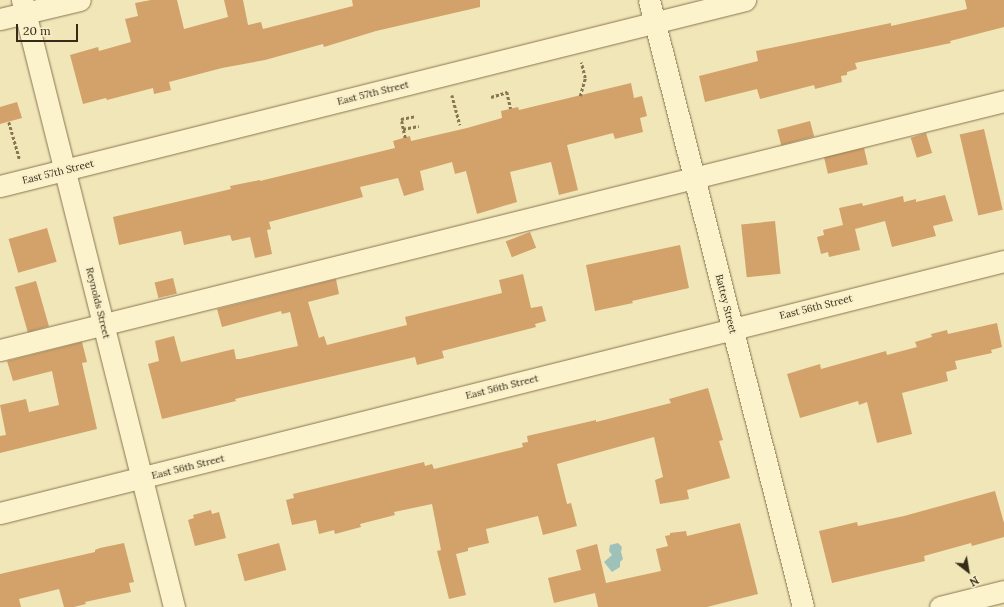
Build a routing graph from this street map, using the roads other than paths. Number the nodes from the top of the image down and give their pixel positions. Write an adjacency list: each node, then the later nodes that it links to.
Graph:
1 (80, 0): 4 (street)
2 (649, 0): 6 (street, Battey Street)
3 (745, 0): 6 (street, East 57th Street)
4 (24, 6): 5 (street); 8 (street, Reynolds Street)
5 (0, 19)
6 (654, 22): 8 (street, East 57th Street); 9 (street, Battey Street)
7 (1004, 100): 9 (street)
8 (64, 170): 10 (street, East 57th Street); 12 (street, Reynolds Street)
9 (694, 178): 12 (street); 13 (street, Battey Street)
10 (0, 186)
11 (1004, 261): 13 (street, East 56th Street)
12 (104, 325): 14 (street); 15 (street, Reynolds Street)
13 (732, 328): 15 (street, East 56th Street); 19 (street, Battey Street)
14 (0, 350)
15 (143, 478): 16 (street, East 56th Street); 18 (street, Reynolds Street)
16 (0, 513)
17 (1004, 591): 20 (street)
18 (174, 607)
19 (803, 607)
20 (940, 607)

